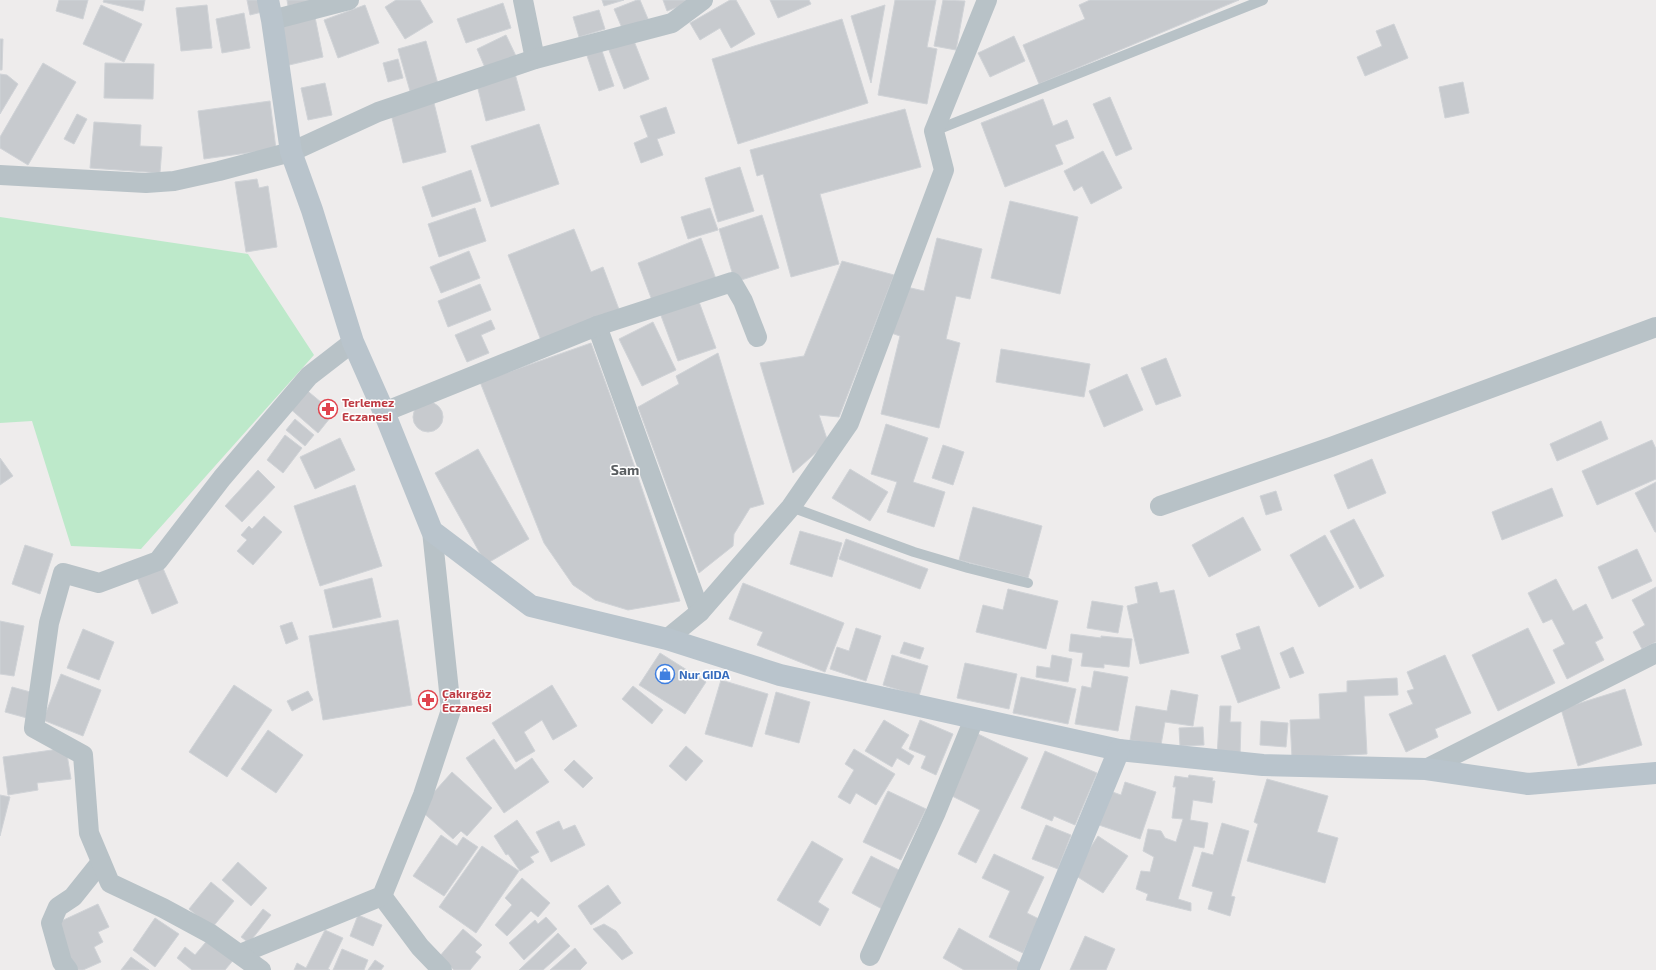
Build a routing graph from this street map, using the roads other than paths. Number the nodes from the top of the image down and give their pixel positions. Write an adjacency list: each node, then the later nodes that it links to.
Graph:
1 (348, 0): 6 (street)
2 (523, 0): 7 (street)
3 (703, 0): 7 (street)
4 (987, 0): 8 (street)
5 (1263, 0): 8 (lane)
6 (270, 10): 9 (street)
7 (535, 59): 9 (street)
8 (934, 131): 17 (street)
9 (291, 152): 10 (street); 14 (street)
10 (0, 175)
11 (597, 326): 13 (street); 15 (street); 20 (street)
12 (1656, 327): 16 (street)
13 (757, 337)
14 (353, 342): 15 (street); 27 (street)
15 (384, 412): 18 (street)
16 (1160, 506)
17 (791, 507): 19 (lane); 20 (street)
18 (432, 531): 21 (street); 28 (street)
19 (1028, 583)
20 (700, 612): 21 (street)
21 (667, 639): 23 (street)
22 (1656, 653): 25 (street)
23 (974, 719): 24 (street); 30 (street)
24 (1119, 750): 25 (street); 34 (street)
25 (1426, 769): 26 (street)
26 (1656, 773)
27 (101, 862): 29 (street); 31 (street)
28 (382, 896): 29 (street); 33 (street)
29 (240, 954): 32 (street)
30 (870, 956)
31 (68, 970)
32 (261, 970)
33 (442, 970)
34 (1028, 970)

